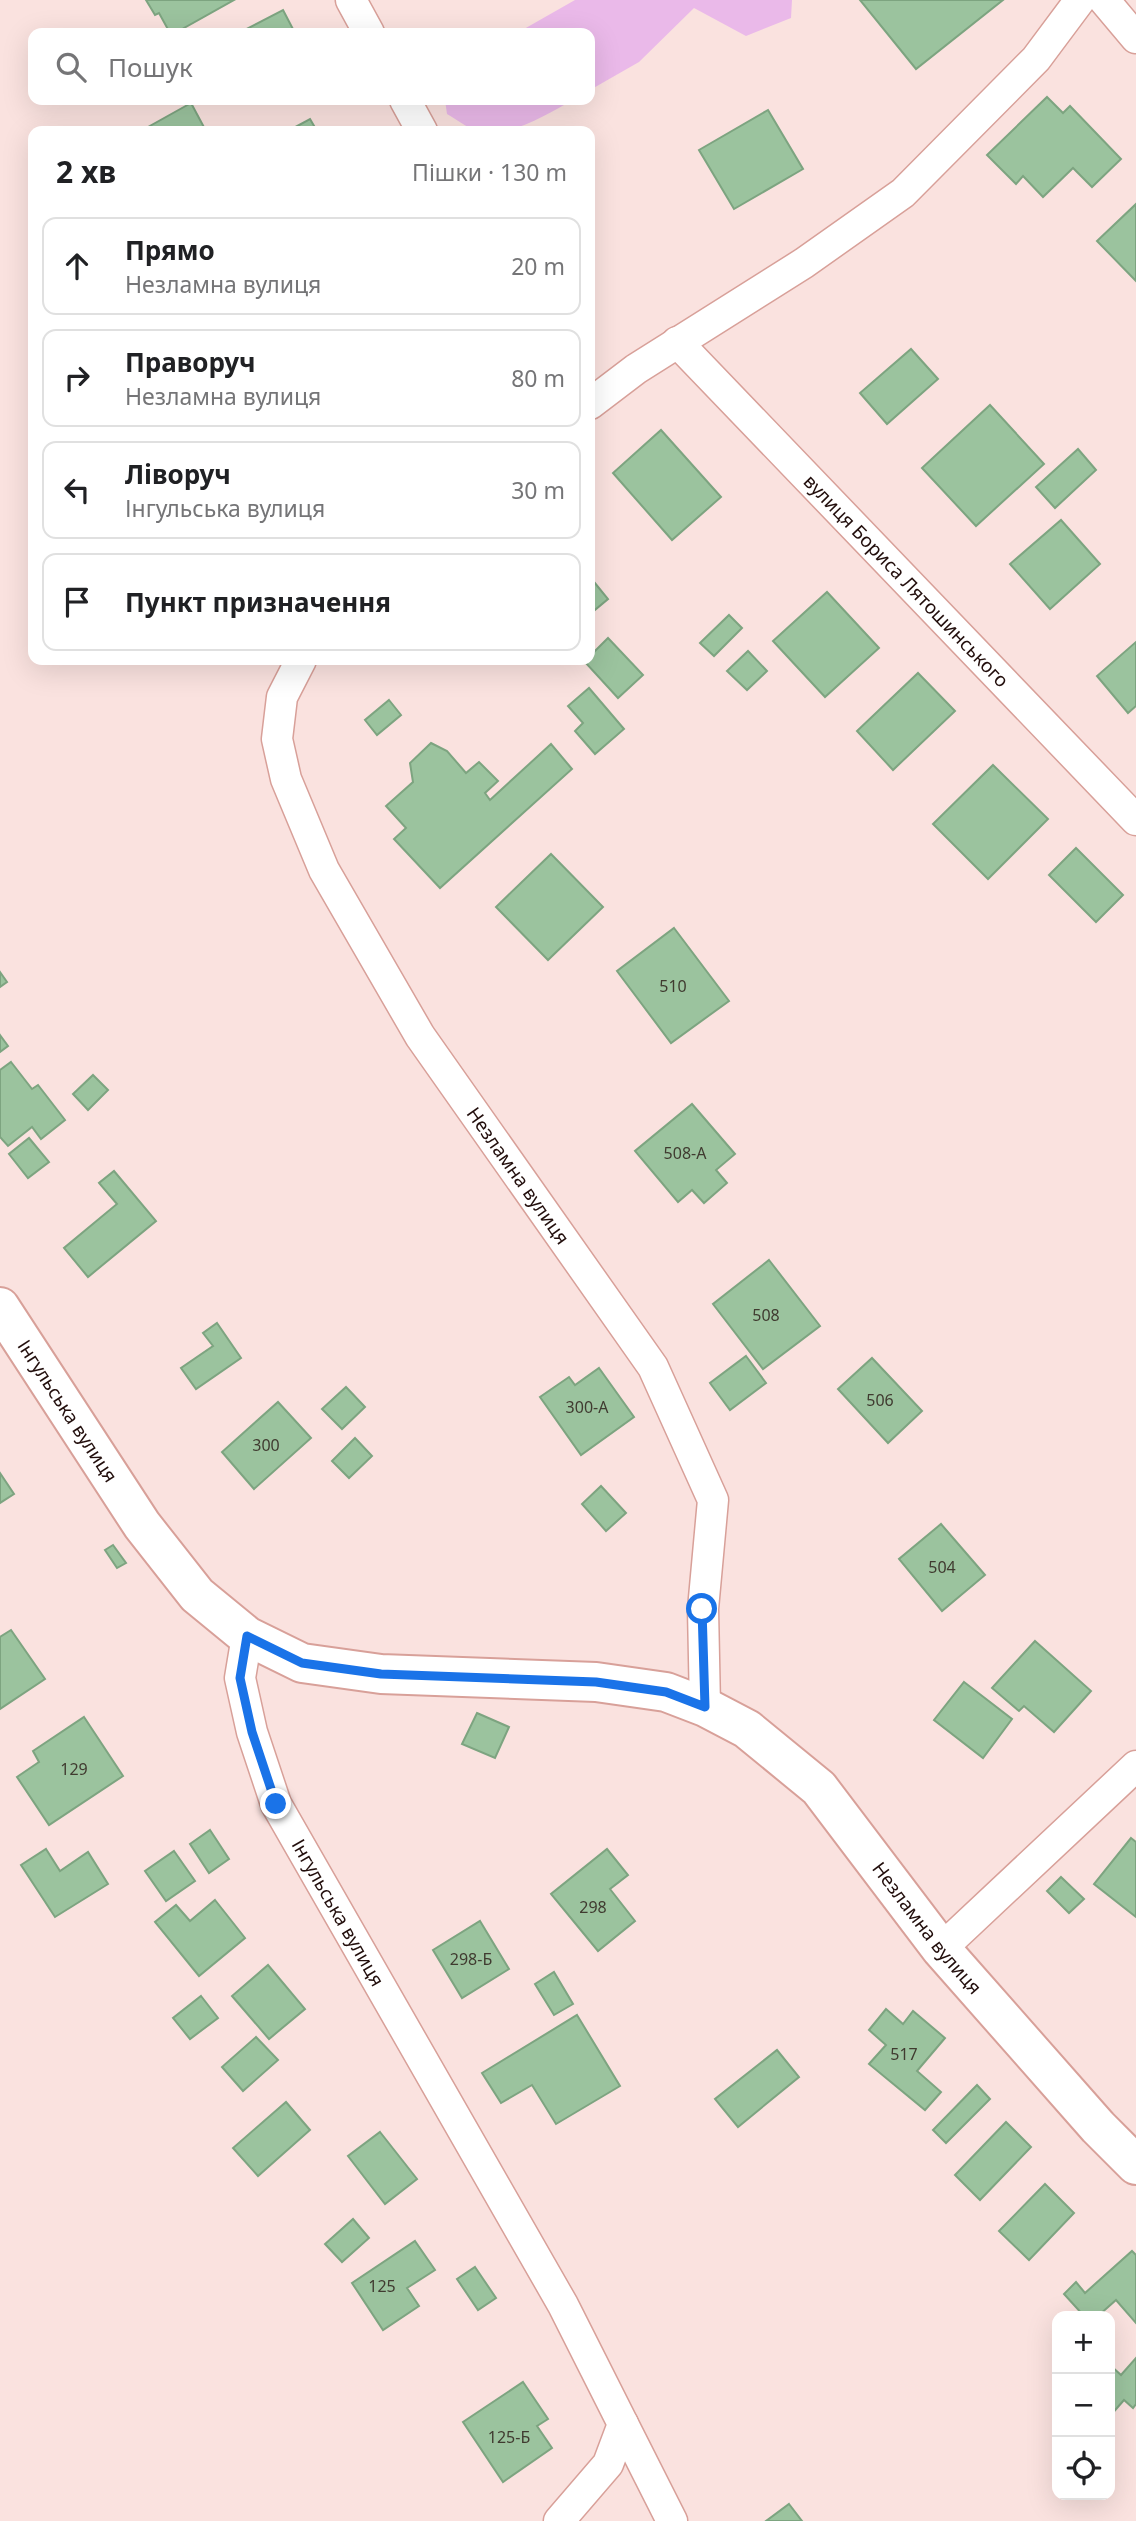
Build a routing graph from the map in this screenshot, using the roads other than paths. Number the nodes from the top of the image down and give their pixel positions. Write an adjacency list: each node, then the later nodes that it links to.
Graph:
1 (351, 0): 4 (street)
2 (1080, 0): 8 (street)
3 (1104, 0): 5 (street)
4 (366, 28)
5 (1136, 38)
6 (408, 105): 7 (street)
7 (419, 126)
8 (677, 342): 9 (street); 11 (street, вулиця Бориса Лятошинського)
9 (595, 400)
10 (299, 665): 14 (street, Незламна вулиця)
11 (1136, 820)
12 (0, 1307): 13 (street, Інгульська вулиця)
13 (247, 1636): 14 (street, Незламна вулиця); 18 (street, Інгульська вулиця)
14 (705, 1707): 16 (street, Незламна вулиця)
15 (1136, 1766): 16 (street)
16 (941, 1949): 17 (street, Незламна вулиця)
17 (1136, 2165)
18 (623, 2424): 19 (street); 20 (street, Інгульська вулиця)
19 (559, 2521)
20 (672, 2521)

